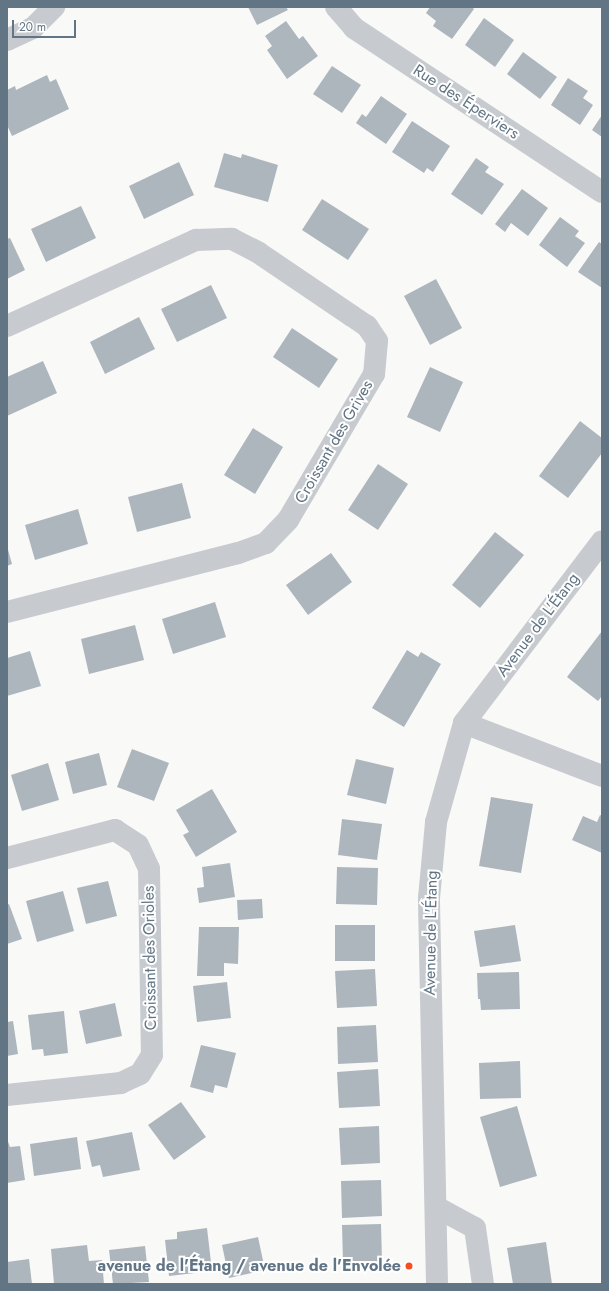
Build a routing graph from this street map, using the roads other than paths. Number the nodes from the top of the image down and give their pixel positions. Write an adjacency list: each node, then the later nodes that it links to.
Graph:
1 (54, 7): 3 (street)
2 (336, 7): 4 (street, Rue des Éperviers)
3 (7, 40)
4 (602, 192)
5 (7, 326): 7 (street, Croissant des Grives)
6 (602, 541): 8 (street, Avenue de L'Étang)
7 (7, 612)
8 (464, 723): 9 (street); 12 (street, Avenue de L'Étang)
9 (602, 776)
10 (7, 858): 11 (street, Croissant des Orioles)
11 (7, 1095)
12 (436, 1206): 13 (street, Avenue de L'Étang); 14 (street)
13 (437, 1284)
14 (483, 1284)

